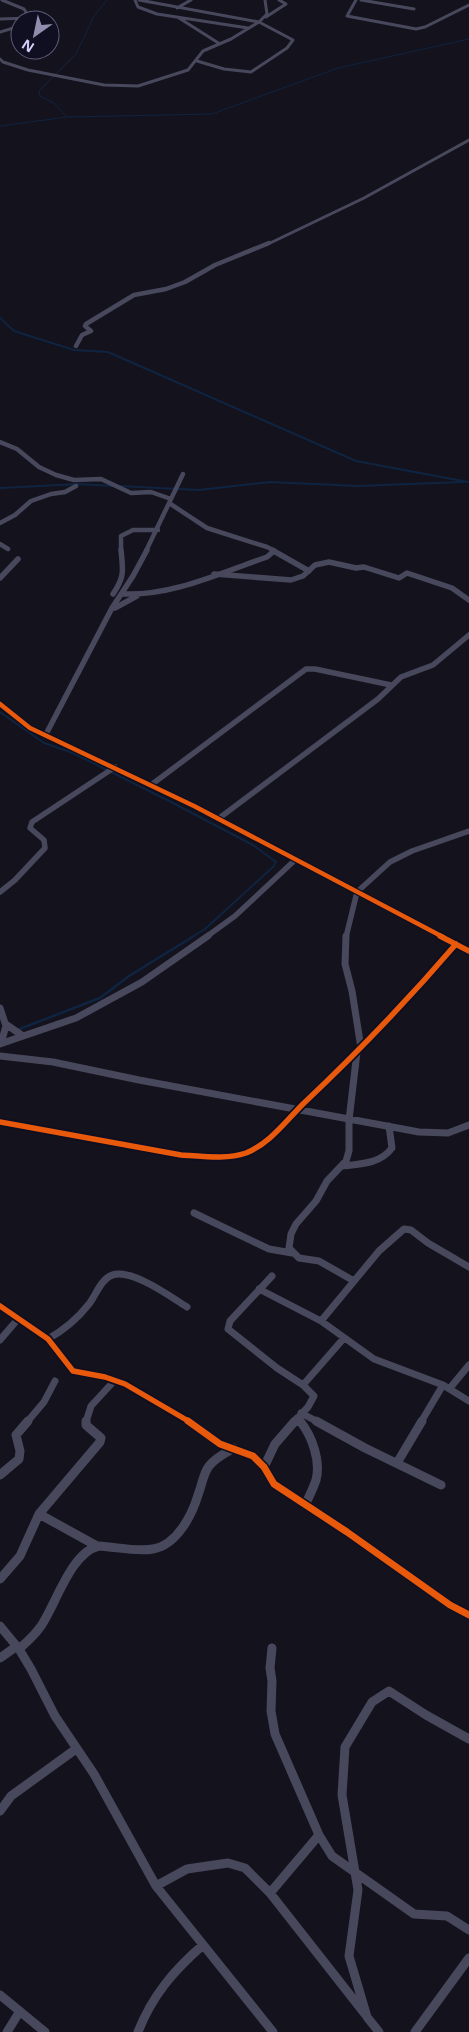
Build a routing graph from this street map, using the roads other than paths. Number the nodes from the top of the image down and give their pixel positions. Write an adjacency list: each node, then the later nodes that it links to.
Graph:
1 (2, 0): 11 (street)
2 (137, 0): 9 (street); 12 (street)
3 (191, 0): 9 (street)
4 (265, 0): 13 (street)
5 (279, 0): 13 (street)
6 (356, 0): 8 (street)
7 (361, 0): 10 (street)
8 (469, 4)
9 (177, 8): 14 (street)
10 (414, 9)
11 (25, 10)
12 (176, 16): 15 (street); 16 (street)
13 (264, 18): 14 (street)
14 (259, 22): 15 (street); 18 (street)
15 (248, 28): 16 (street)
16 (220, 44): 18 (street)
17 (0, 59): 18 (street)
18 (197, 61)
19 (469, 140): 20 (street)
20 (76, 346)
21 (0, 442): 24 (street)
22 (183, 474): 24 (street)
23 (76, 486): 25 (street)
24 (170, 501): 26 (street); 29 (street)
25 (0, 523)
26 (158, 530): 34 (street); 35 (street)
27 (0, 544): 28 (street)
28 (8, 548)
29 (274, 551): 31 (street); 32 (street)
30 (18, 559): 33 (street)
31 (309, 571): 32 (street); 37 (street)
32 (214, 574): 36 (street)
33 (0, 578)
34 (113, 594)
35 (123, 594): 36 (street); 38 (street)
36 (139, 595): 38 (street)
37 (469, 600)
38 (110, 611): 42 (street)
39 (469, 635): 40 (street)
40 (391, 685): 44 (street); 45 (street)
41 (0, 704): 42 (street)
42 (45, 736): 43 (street)
43 (115, 767): 44 (street); 48 (street)
44 (151, 785): 45 (street)
45 (218, 819): 47 (street)
46 (469, 831): 49 (street)
47 (295, 860): 49 (street); 54 (street)
48 (0, 892)
49 (357, 892): 50 (street); 56 (street)
50 (456, 944): 51 (street); 56 (street)
51 (469, 951)
52 (0, 1008): 53 (street)
53 (7, 1025): 54 (street); 55 (street)
54 (22, 1036): 55 (street)
55 (0, 1044)
56 (359, 1050): 58 (street); 59 (street)
57 (0, 1056): 58 (street)
58 (299, 1110): 59 (street); 60 (street)
59 (349, 1120): 61 (street); 63 (street)
60 (2, 1124)
61 (389, 1126): 62 (street); 63 (street)
62 (469, 1126)
63 (342, 1166): 65 (street)
64 (194, 1213): 65 (street)
65 (292, 1253): 68 (street)
66 (469, 1267): 68 (street)
67 (272, 1276): 69 (street)
68 (354, 1281): 73 (street)
69 (259, 1289): 73 (street); 80 (street)
70 (0, 1306): 72 (street)
71 (187, 1307): 75 (street)
72 (18, 1319): 75 (street); 76 (street)
73 (321, 1321): 74 (street)
74 (344, 1338): 80 (street); 81 (street)
75 (48, 1339): 78 (street)
76 (0, 1340)
77 (469, 1365): 81 (street)
78 (115, 1380): 84 (street); 90 (street)
79 (55, 1382): 87 (street)
80 (303, 1385): 83 (street)
81 (446, 1387): 82 (street); 85 (street)
82 (469, 1402)
83 (299, 1416): 85 (street); 86 (street); 89 (street)
84 (234, 1448): 86 (street); 91 (street)
85 (397, 1463): 88 (street)
86 (264, 1467): 89 (street)
87 (0, 1475)
88 (441, 1485)
89 (305, 1505): 93 (street)
90 (39, 1514): 91 (street); 92 (street)
91 (98, 1546): 95 (street)
92 (0, 1579)
93 (469, 1615)
94 (0, 1626): 95 (street)
95 (18, 1648): 97 (street); 99 (street)
96 (272, 1648): 101 (street)
97 (0, 1658)
98 (469, 1739): 102 (street)
99 (76, 1749): 100 (street); 103 (street)
100 (0, 1811)
101 (319, 1835): 102 (street); 104 (street)
102 (355, 1872): 105 (street); 110 (street)
103 (156, 1886): 104 (street); 106 (street)
104 (270, 1893): 110 (street)
105 (469, 1930)
106 (203, 1945): 113 (street); 114 (street)
107 (469, 1958): 116 (street)
108 (0, 1995): 109 (street)
109 (20, 2011): 111 (street); 112 (street)
110 (367, 2017): 115 (street)
111 (7, 2032)
112 (45, 2032)
113 (138, 2032)
114 (273, 2032)
115 (379, 2032)
116 (415, 2032)

